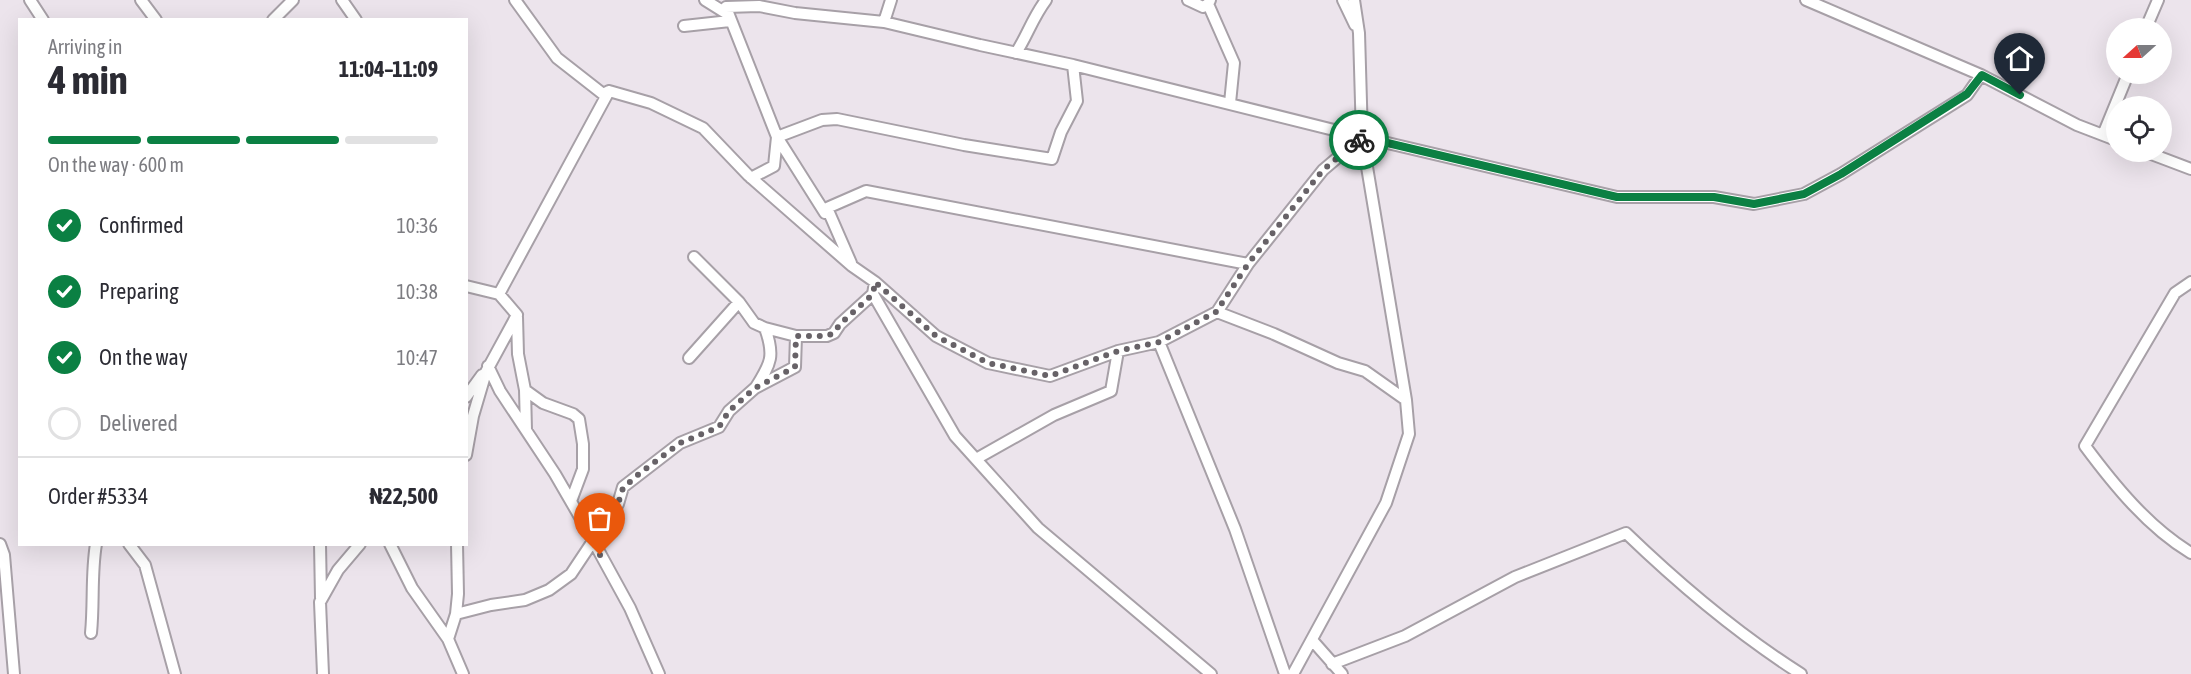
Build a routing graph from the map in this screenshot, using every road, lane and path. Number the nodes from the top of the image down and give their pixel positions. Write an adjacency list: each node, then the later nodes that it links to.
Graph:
1 (30, 0): 18 (street)
2 (141, 0): 19 (street)
3 (293, 0): 20 (street)
4 (342, 0): 21 (street)
5 (515, 0): 30 (street)
6 (705, 0): 16 (street)
7 (788, 0): 17 (street)
8 (891, 0): 23 (street)
9 (1046, 0): 26 (street)
10 (1188, 0): 15 (street)
11 (1343, 0): 25 (street)
12 (1354, 0): 25 (street)
13 (1806, 0): 28 (street)
14 (2158, 0): 22 (street)
15 (1209, 2): 31 (street)
16 (728, 11): 17 (street); 24 (street); 34 (street)
17 (795, 13): 23 (street)
18 (42, 18)
19 (153, 18)
20 (275, 18)
21 (355, 18)
22 (2150, 18)
23 (884, 22): 26 (street)
24 (684, 26)
25 (1359, 33): 35 (street)
26 (1016, 53): 27 (street)
27 (1073, 65): 31 (street); 34 (street)
28 (1982, 75): 32 (street); 35 (street)
29 (2124, 84): 32 (street)
30 (609, 91): 38 (street); 46 (street)
31 (1230, 103): 35 (street)
32 (2103, 135): 33 (street)
33 (2106, 136)
34 (777, 137): 38 (street); 39 (street)
35 (1362, 137): 41 (street); 60 (street)
36 (2172, 162): 37 (street)
37 (2191, 169)
38 (751, 178): 42 (street)
39 (826, 208): 41 (street); 42 (street)
40 (694, 257): 48 (street)
41 (1248, 264): 49 (street)
42 (852, 266): 43 (street)
43 (875, 282): 47 (street); 54 (street)
44 (2191, 282): 73 (street)
45 (468, 286): 46 (street)
46 (499, 294): 50 (street)
47 (873, 294): 52 (street); 63 (street)
48 (739, 302): 51 (street); 55 (street)
49 (1216, 312): 53 (street); 60 (street)
50 (517, 315): 56 (street); 58 (street)
51 (765, 328): 52 (street); 57 (street)
52 (796, 336): 57 (street)
53 (1159, 342): 54 (street); 86 (street)
54 (1118, 351): 63 (street)
55 (689, 358)
56 (488, 366): 59 (street); 61 (street); 62 (street)
57 (755, 388): 65 (street)
58 (525, 390): 61 (street); 64 (street)
59 (468, 394)
60 (1406, 400): 78 (street)
61 (526, 430): 64 (street)
62 (468, 444)
63 (976, 459): 85 (street)
64 (571, 501): 65 (street)
65 (593, 541): 75 (street); 84 (street)
66 (0, 544): 80 (street)
67 (96, 546): 76 (street)
68 (131, 546): 81 (street)
69 (320, 546): 74 (street)
70 (358, 546): 74 (street)
71 (391, 546): 77 (street)
72 (457, 546): 75 (street)
73 (2191, 553)
74 (320, 602): 82 (street)
75 (456, 614): 77 (street)
76 (91, 633)
77 (448, 639): 83 (street)
78 (1312, 640): 79 (street); 87 (street)
79 (1332, 664): 88 (street); 89 (street)
80 (14, 674)
81 (175, 674)
82 (322, 674)
83 (463, 674)
84 (659, 674)
85 (1211, 674)
86 (1285, 674)
87 (1293, 674)
88 (1342, 674)
89 (1801, 674)

